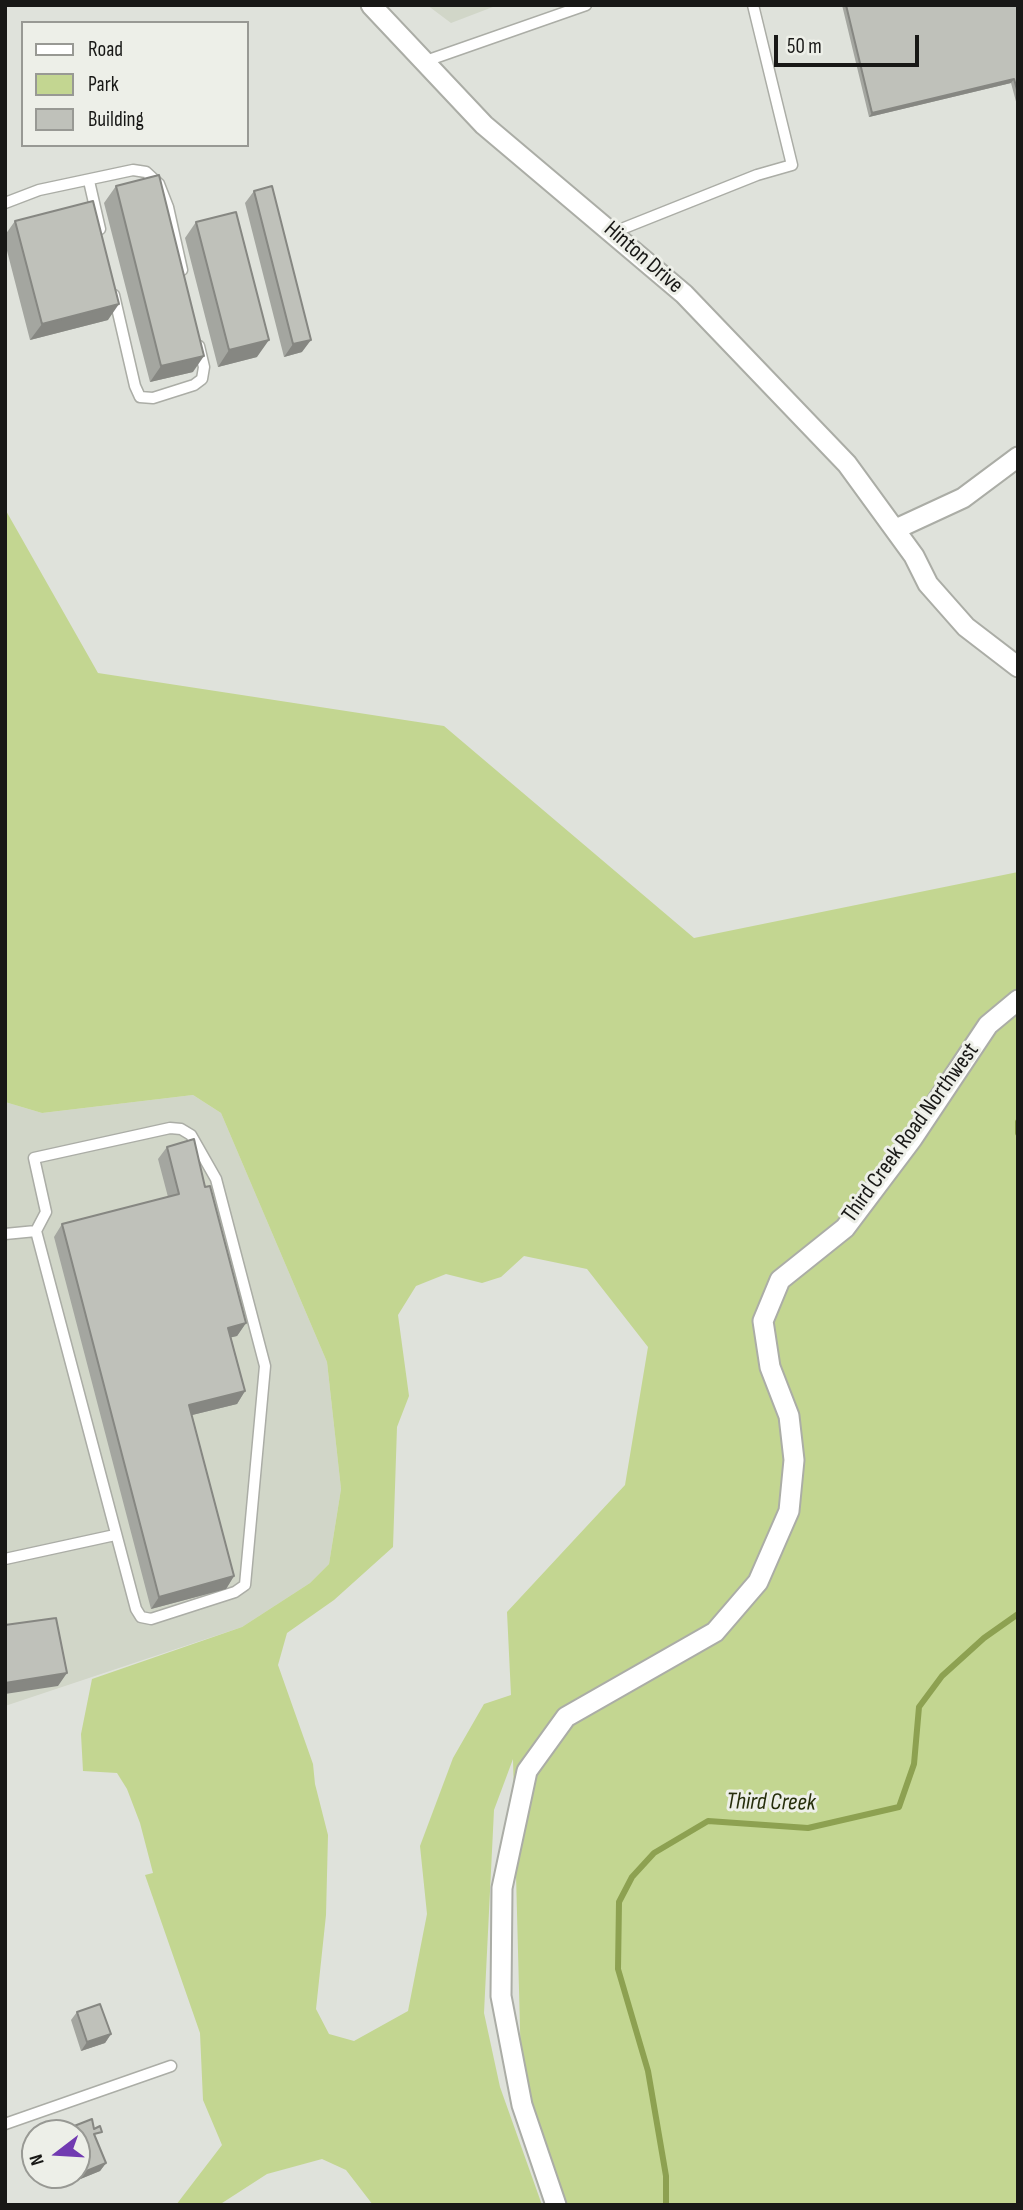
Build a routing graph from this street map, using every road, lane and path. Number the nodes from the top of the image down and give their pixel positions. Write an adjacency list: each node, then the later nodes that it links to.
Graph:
1 (371, 5): 4 (street, Hinton Drive)
2 (586, 5): 4 (lane)
3 (753, 5): 7 (lane)
4 (423, 62): 7 (street, Hinton Drive)
5 (89, 181): 6 (lane); 8 (lane); 10 (lane)
6 (5, 202)
7 (614, 232): 13 (street, Hinton Drive)
8 (101, 236)
9 (110, 277): 11 (lane)
10 (186, 287)
11 (198, 340)
12 (1018, 457): 13 (street)
13 (895, 529): 14 (street)
14 (1018, 667)
15 (1018, 1000): 22 (street, Third Creek Road Northwest)
16 (36, 1231): 17 (lane); 18 (lane); 18 (lane)
17 (5, 1234)
18 (115, 1535): 19 (lane)
19 (5, 1559)
20 (171, 2066): 21 (lane)
21 (5, 2124)
22 (556, 2205)

